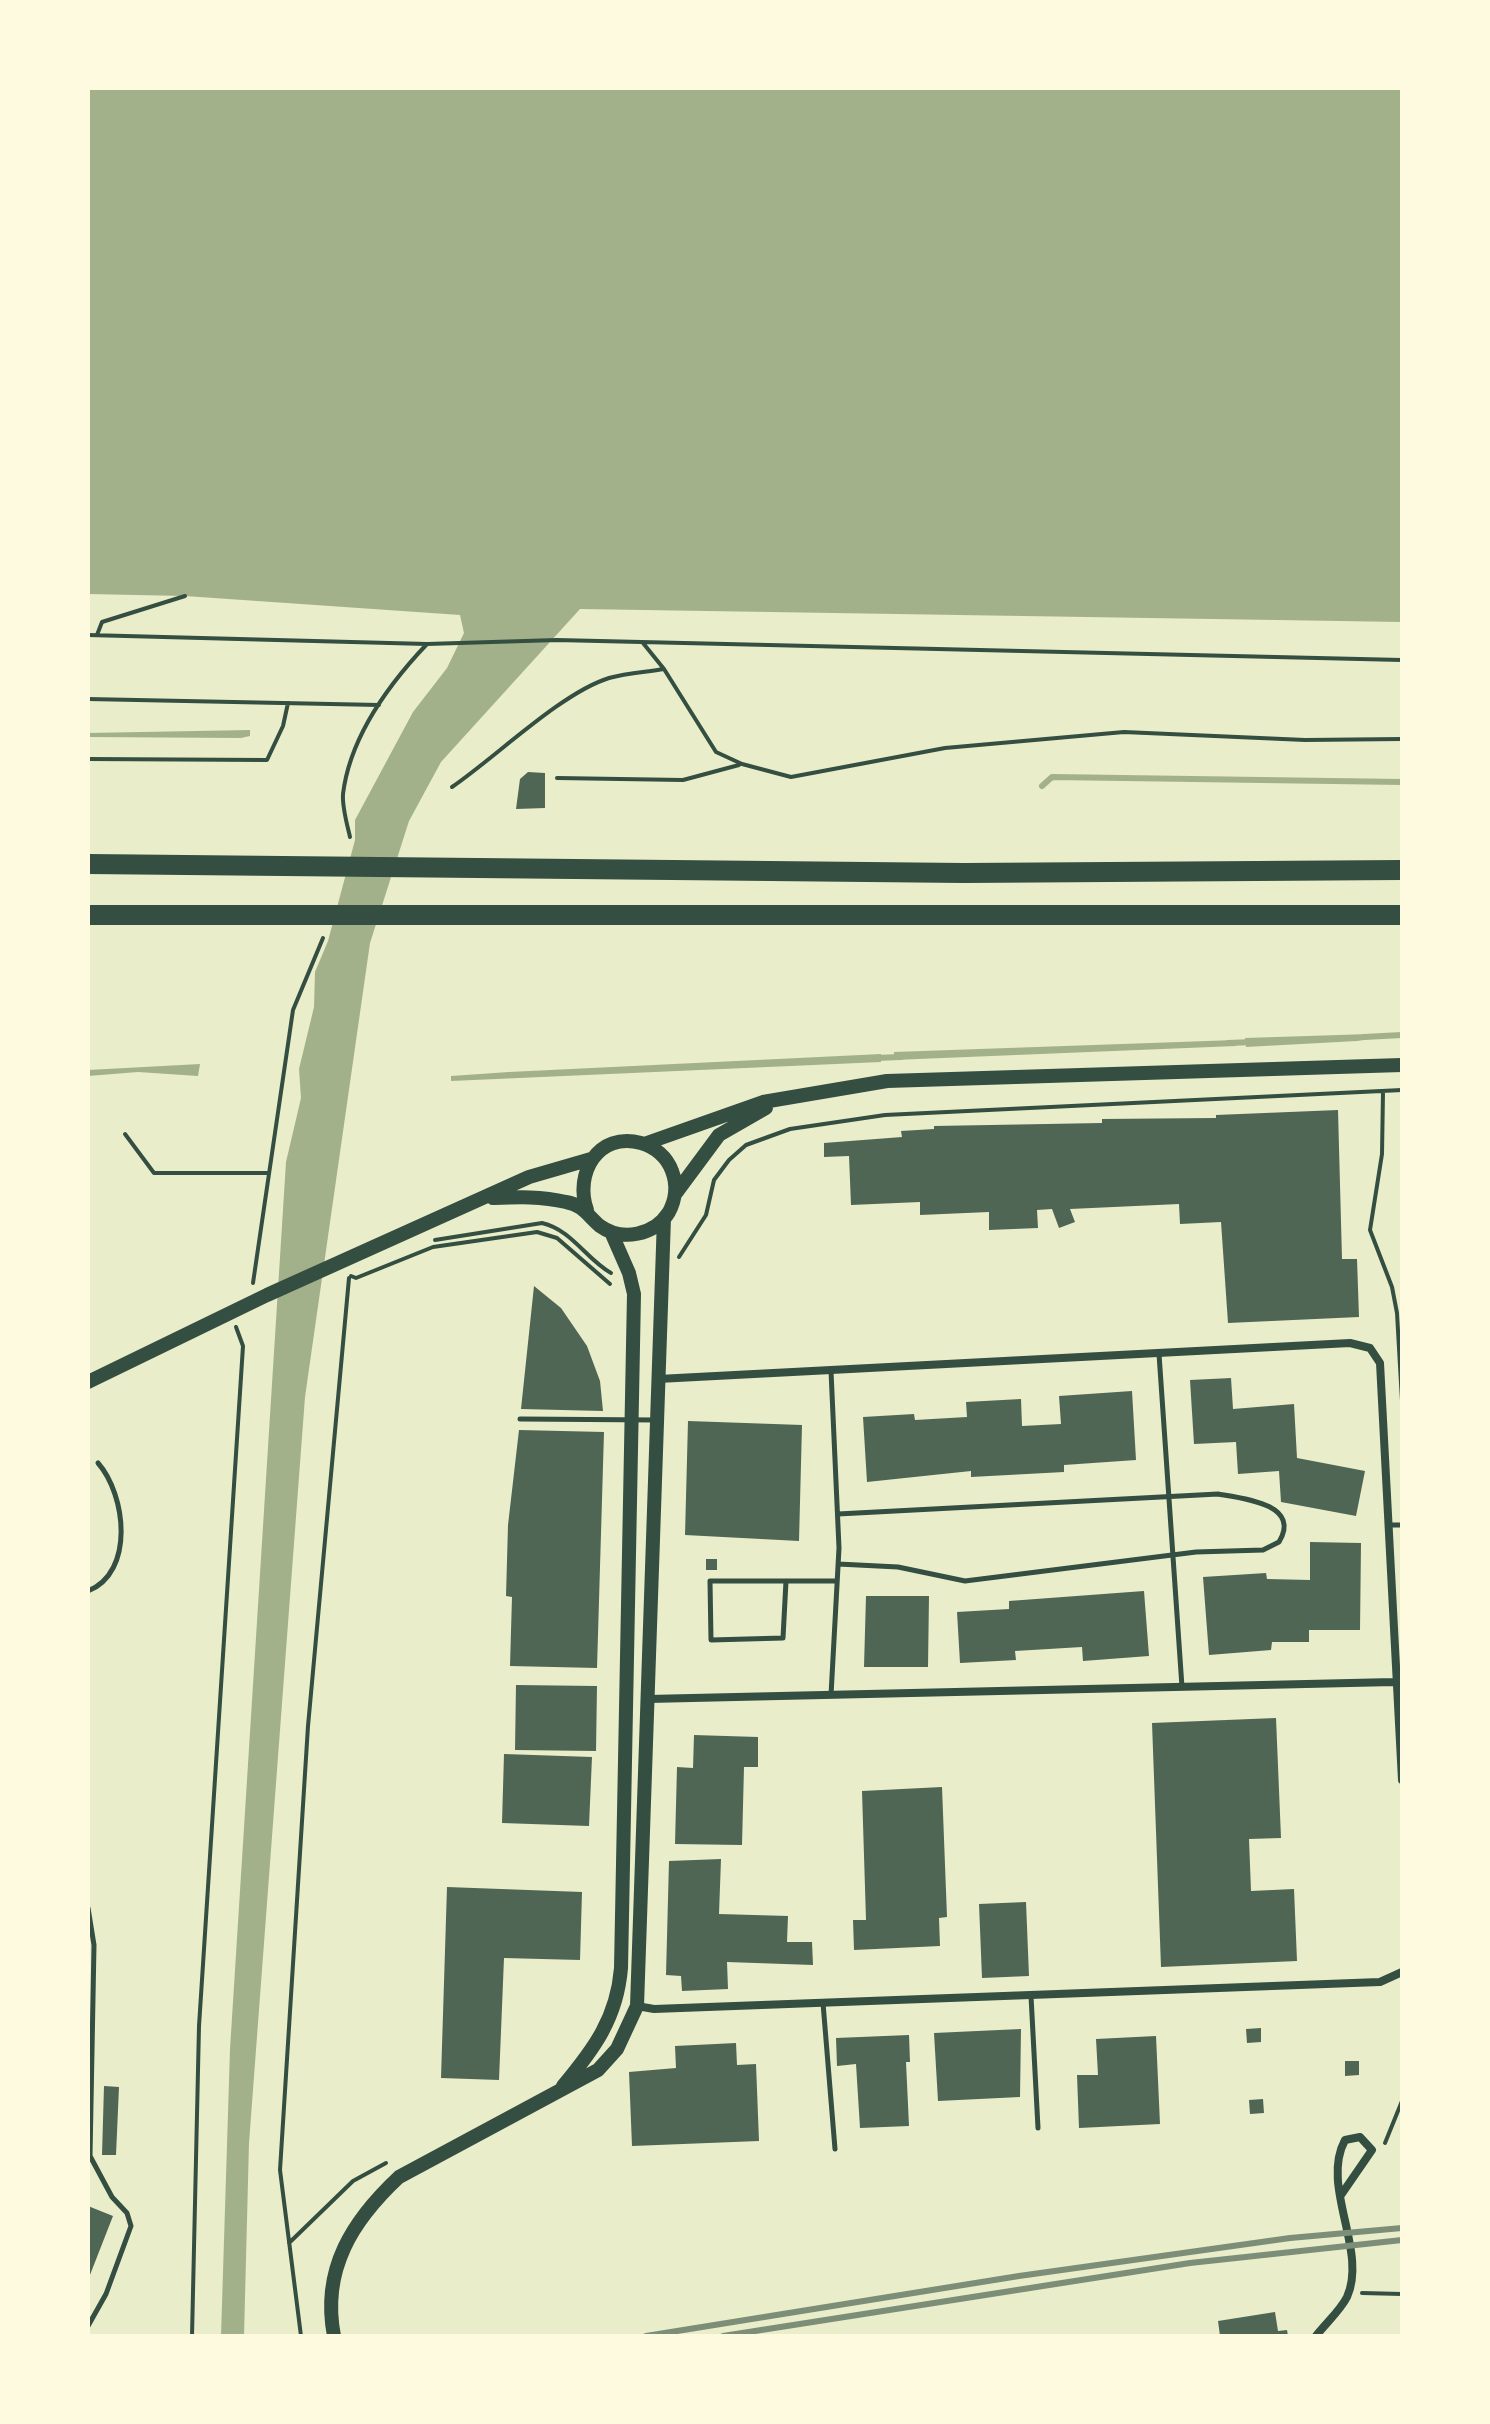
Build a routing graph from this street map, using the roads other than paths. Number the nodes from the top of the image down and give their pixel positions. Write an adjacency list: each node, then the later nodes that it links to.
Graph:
1 (88, 864): 2 (highway)
2 (1402, 870)
3 (88, 915): 4 (highway)
4 (1402, 915)
5 (1402, 1065): 6 (street)
6 (796, 1096): 7 (street); 9 (street)
7 (644, 1144): 8 (street); 9 (street)
8 (591, 1159): 10 (street); 11 (street)
9 (675, 1194): 12 (street)
10 (485, 1198): 11 (street); 18 (street)
11 (587, 1210): 13 (street)
12 (664, 1218): 13 (street); 17 (street)
13 (611, 1232): 16 (street)
14 (1159, 1353): 15 (street); 23 (lane); 25 (street)
15 (831, 1370): 17 (street); 24 (lane)
16 (635, 1379): 17 (street); 20 (street)
17 (658, 1379): 21 (street)
18 (88, 1382)
19 (520, 1419): 20 (lane)
20 (634, 1420): 21 (lane); 41 (street)
21 (657, 1420): 37 (street)
22 (98, 1463): 31 (lane)
23 (1169, 1495): 24 (lane); 27 (lane); 27 (lane)
24 (838, 1514): 28 (lane)
25 (1388, 1525): 26 (lane); 32 (street)
26 (1402, 1525)
27 (1173, 1555): 28 (lane); 35 (lane)
28 (838, 1564): 30 (lane)
29 (786, 1581): 29 (lane); 30 (lane)
30 (837, 1581): 36 (lane)
31 (88, 1591)
32 (1390, 1594): 33 (lane); 34 (street)
33 (1402, 1594)
34 (1394, 1682): 35 (street); 38 (street)
35 (1182, 1687): 36 (street)
36 (831, 1695): 37 (street)
37 (648, 1699): 44 (street)
38 (1402, 1780)
39 (88, 1908): 49 (lane)
40 (1402, 1972): 42 (street)
41 (620, 1982): 44 (street); 45 (street)
42 (1031, 1995): 43 (street); 46 (lane)
43 (823, 2002): 44 (street); 47 (lane)
44 (637, 2006): 45 (street)
45 (558, 2091): 50 (street)
46 (1038, 2128)
47 (835, 2149)
48 (1341, 2195): 48 (street); 51 (street)
49 (88, 2326)
50 (334, 2336)
51 (1316, 2336)

